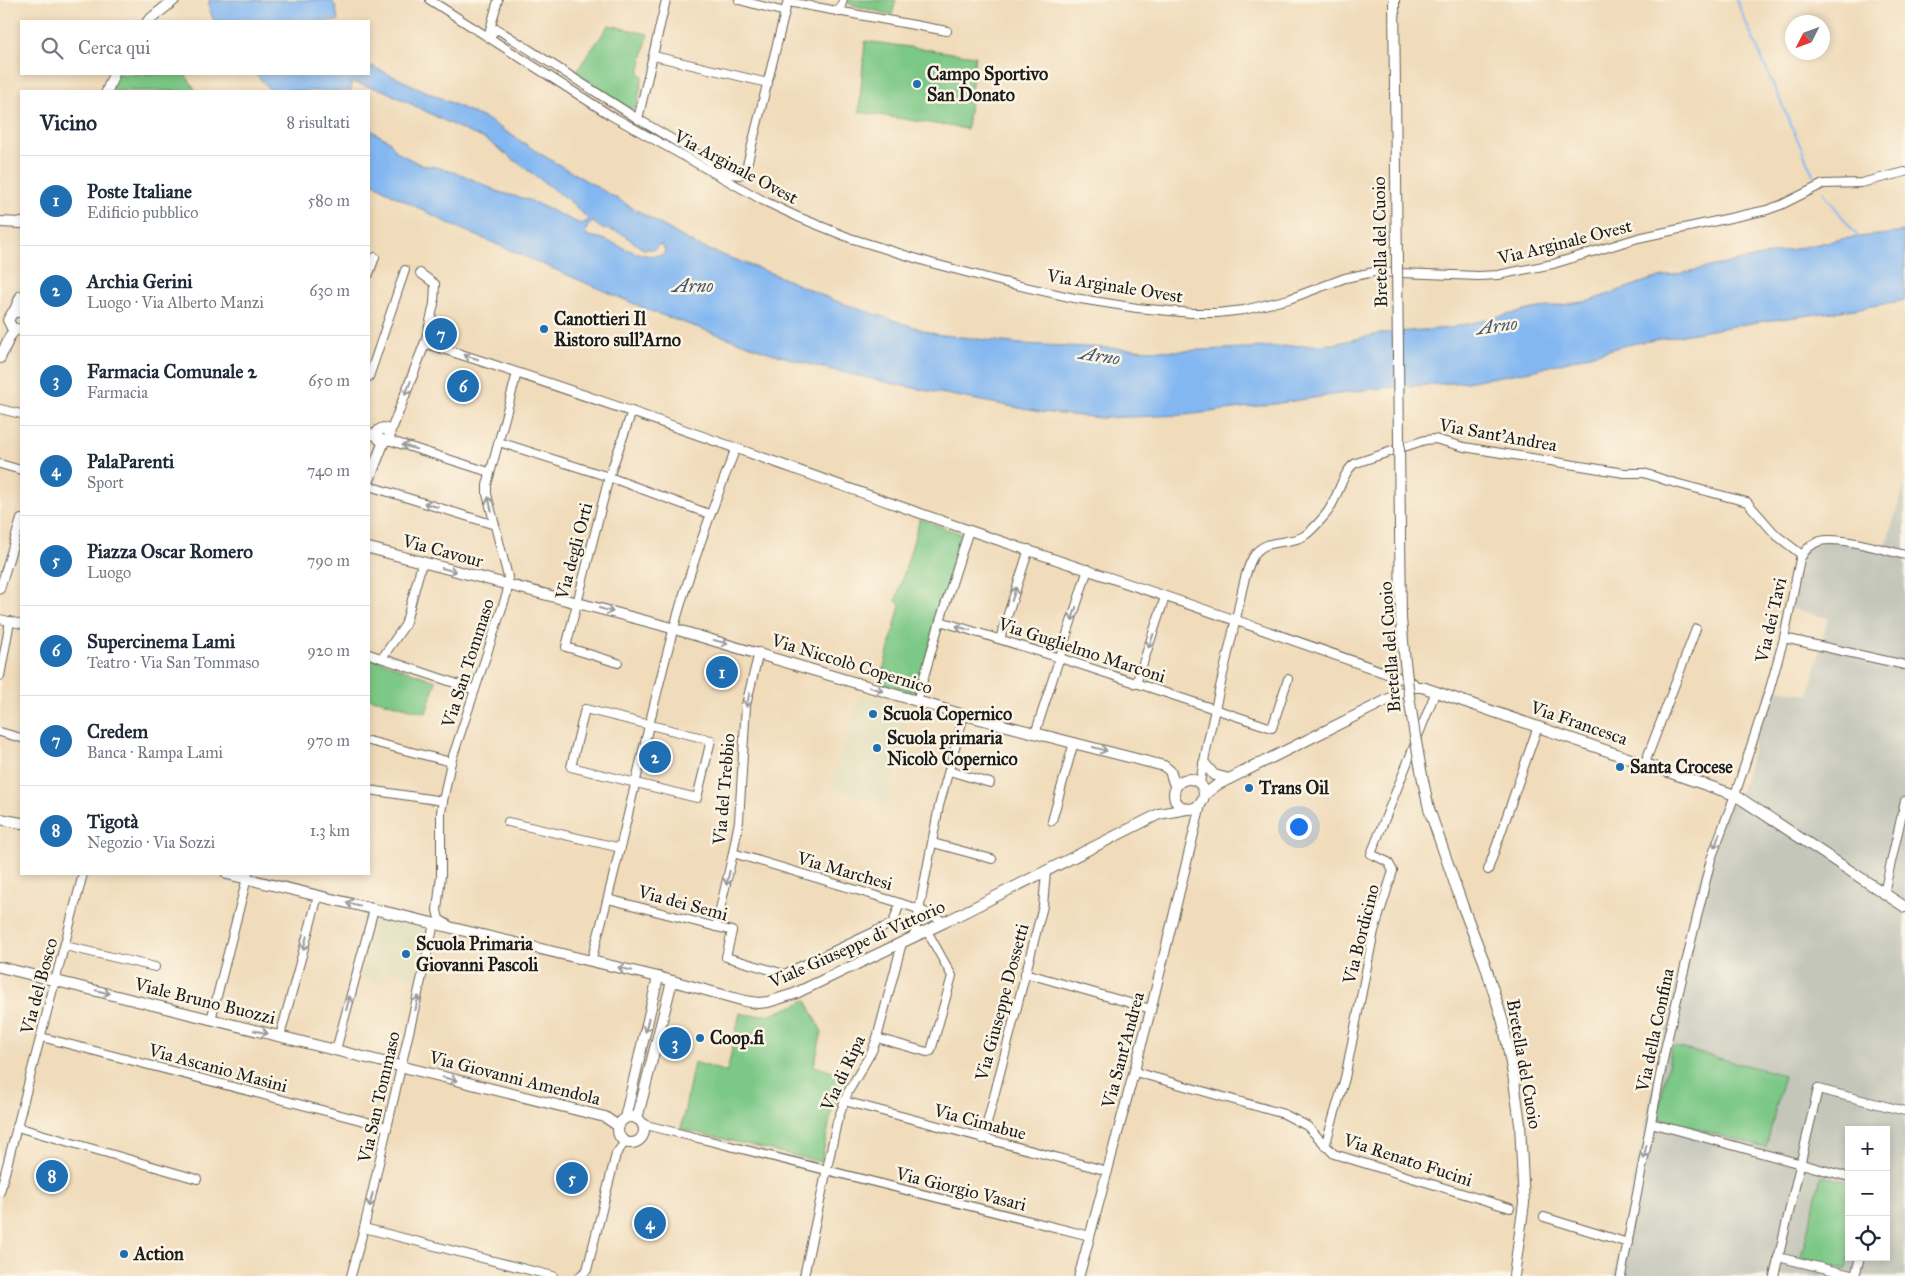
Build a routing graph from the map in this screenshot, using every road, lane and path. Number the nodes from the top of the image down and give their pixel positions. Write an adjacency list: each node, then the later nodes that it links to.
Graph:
1 (430, 0): 13 (street, Via Arginale Ovest)
2 (498, 0): 13 (street)
3 (666, 0): 14 (street)
4 (740, 0): 9 (street)
5 (843, 0): 10 (street)
6 (1394, 0): 177 (main road, Bretella del Cuoio, bridge)
7 (788, 1): 9 (street); 10 (street)
8 (172, 2): 11 (main road)
9 (785, 12): 16 (street)
10 (840, 12): 12 (street)
11 (149, 20)
12 (947, 31)
13 (488, 37): 18 (street); 19 (street, Via Arginale Ovest)
14 (654, 56): 16 (street); 18 (street)
15 (114, 75): 17 (main road)
16 (768, 83): 18 (street)
17 (107, 90)
18 (638, 119)
19 (1905, 172)
20 (0, 222): 21 (main road)
21 (20, 223)
22 (375, 257): 24 (street)
23 (405, 270): 31 (street)
24 (370, 271)
25 (420, 273): 28 (street)
26 (18, 312): 27 (main road)
27 (19, 330): 29 (main road)
28 (425, 343): 30 (street, one-way to 28); 35 (street, one-way to 35)
29 (0, 356)
30 (517, 373): 33 (street); 36 (street, Via San Tommaso)
31 (370, 374)
32 (0, 409): 34 (street)
33 (632, 411): 37 (street); 42 (street, Via degli Orti)
34 (20, 414)
35 (381, 436): 40 (street, one-way to 35); 41 (main road)
36 (499, 442): 40 (street, Via San Tommaso); 42 (street)
37 (736, 448): 44 (street); 47 (street)
38 (0, 464): 39 (street)
39 (20, 470)
40 (489, 472): 46 (street, Via San Tommaso, one-way to 40)
41 (370, 476)
42 (609, 477): 44 (street); 57 (street, Via degli Orti)
43 (370, 486): 46 (street, one-way to 43)
44 (709, 514): 63 (street)
45 (20, 522): 55 (street)
46 (494, 525): 54 (street, Via San Tommaso)
47 (969, 530): 49 (street); 59 (street)
48 (370, 548): 52 (main road, Via Cavour)
49 (1029, 550): 53 (street); 65 (street, one-way to 49)
50 (1802, 554): 51 (street); 60 (street, Via Sant'Andrea); 66 (street, Via dei Tavi)
51 (1905, 555)
52 (422, 563): 54 (main road, Via Cavour, one-way to 54); 69 (street)
53 (1088, 570): 56 (street); 70 (street, one-way to 70)
54 (508, 585): 57 (main road, Via Niccolò Copernico); 77 (street, Via San Tommaso)
55 (0, 588)
56 (1166, 597): 60 (street); 75 (street, one-way to 75)
57 (576, 602): 63 (main road, Via Niccolò Copernico, one-way to 63); 71 (street, Via degli Orti)
58 (0, 619): 61 (street)
59 (940, 620): 65 (street, Via Guglielmo Marconi, one-way to 59); 79 (street)
60 (1236, 621): 76 (street); 80 (street, Via Sant'Andrea)
61 (10, 622): 62 (street); 73 (street)
62 (20, 624)
63 (674, 629): 67 (main road, Via Niccolò Copernico, one-way to 67); 82 (street)
64 (1696, 629): 90 (street)
65 (1000, 638): 70 (street, Via Guglielmo Marconi)
66 (1784, 638): 72 (street); 99 (street, Via dei Tavi)
67 (759, 652): 79 (main road, Via Niccolò Copernico, one-way to 79); 111 (street, Via del Trebbio, one-way to 111)
68 (370, 654): 69 (street)
69 (382, 658): 77 (street)
70 (1060, 658): 75 (street, Via Guglielmo Marconi); 85 (street)
71 (618, 663)
72 (1905, 665)
73 (0, 676)
74 (1288, 679): 80 (street, Via Guglielmo Marconi)
75 (1136, 684): 80 (street, Via Guglielmo Marconi)
76 (1418, 686): 78 (main road, Via Francesca); 93 (main road)
77 (475, 690): 89 (street, Via San Tommaso)
78 (1436, 691): 83 (main road, Via Francesca); 158 (street, Via Bordicino)
79 (917, 701): 81 (main road, Via Niccolò Copernico)
80 (1214, 710): 91 (street, Via Sant'Andrea)
81 (964, 715): 85 (main road, Via Niccolò Copernico); 92 (street)
82 (650, 725): 94 (street); 94 (street); 94 (street)
83 (1538, 726): 90 (main road, Via Francesca); 113 (street)
84 (0, 732): 86 (street)
85 (1036, 734): 88 (main road, Via Niccolò Copernico)
86 (20, 738)
87 (370, 741): 89 (street)
88 (1074, 742): 98 (main road, Via Niccolò Copernico, one-way to 98); 105 (street)
89 (451, 762): 100 (street, Via San Tommaso)
90 (1644, 763): 99 (main road, Via Francesca)
91 (1203, 768): 93 (main road); 97 (street, Via Sant'Andrea)
92 (949, 771): 95 (street); 109 (street)
93 (1230, 779): 97 (main road)
94 (636, 782): 110 (street)
95 (990, 783)
96 (370, 790): 100 (street)
97 (1200, 790): 98 (main road); 102 (main road); 108 (street, Via Sant'Andrea)
98 (1174, 791): 102 (main road); 103 (main road, Viale Giuseppe di Vittorio)
99 (1735, 795): 117 (main road, Via Francesca); 152 (street, Via della Confina, one-way to 152)
100 (443, 801): 123 (street, Via San Tommaso)
101 (1905, 802): 117 (street)
102 (1188, 809): 103 (main road, Viale Giuseppe di Vittorio); 108 (street, Via Sant'Andrea)
103 (1159, 814): 114 (main road, Viale Giuseppe di Vittorio)
104 (0, 819): 107 (main road)
105 (1052, 820)
106 (508, 822): 110 (street)
107 (20, 823)
108 (1193, 831): 141 (street, Via Sant'Andrea)
109 (933, 843): 112 (street); 124 (street)
110 (621, 848): 119 (street)
111 (733, 853): 120 (street, Via Marchesi); 128 (street, Via del Trebbio, one-way to 128)
112 (992, 859)
113 (1488, 870)
114 (1046, 872): 126 (main road, Viale Giuseppe di Vittorio); 137 (street, Via Giuseppe Dossetti)
115 (83, 875): 133 (street, Via del Bosco)
116 (247, 876): 118 (main road, Viale Giuseppe di Vittorio); 142 (street)
117 (1884, 893): 121 (main road, Via Francesca)
118 (318, 896): 122 (main road, Viale Giuseppe di Vittorio, one-way to 118); 143 (street, one-way to 143)
119 (608, 899): 128 (street, Via dei Semi); 134 (street)
120 (900, 903): 124 (street, Via Marchesi); 128 (street, Via dei Semi)
121 (1905, 907)
122 (374, 910): 125 (main road, Viale Giuseppe di Vittorio); 146 (street, one-way to 122)
123 (437, 910): 125 (street); 129 (street)
124 (921, 910): 126 (street, Via Marchesi); 131 (street)
125 (414, 919): 127 (main road, Viale Giuseppe di Vittorio)
126 (945, 922): 130 (main road, Viale Giuseppe di Vittorio)
127 (434, 924): 129 (main road, Viale Giuseppe di Vittorio); 147 (street, Via San Tommaso, one-way to 127)
128 (716, 927)
129 (453, 928): 134 (main road, Viale Giuseppe di Vittorio)
130 (927, 931): 131 (main road, Viale Giuseppe di Vittorio); 145 (street)
131 (914, 936): 132 (main road, Viale Giuseppe di Vittorio)
132 (902, 943): 140 (main road, Viale Giuseppe di Vittorio); 145 (street, Via di Ripa)
133 (65, 946): 136 (street); 139 (street, Via del Bosco)
134 (591, 961): 138 (main road, Viale Giuseppe di Vittorio, one-way to 134)
135 (0, 967): 139 (main road, Viale Bruno Buozzi)
136 (155, 967)
137 (1025, 973): 141 (street); 156 (street, Via Giuseppe Dossetti)
138 (658, 977): 140 (main road, Viale Giuseppe di Vittorio); 151 (main road, one-way to 151)
139 (56, 980): 142 (main road, Viale Bruno Buozzi, one-way to 142); 144 (street, Via del Bosco)
140 (672, 981): 153 (main road)
141 (1151, 1009): 148 (street, Via Sant'Andrea)
142 (211, 1020): 143 (main road, Viale Bruno Buozzi, one-way to 143)
143 (280, 1036): 146 (main road, Viale Bruno Buozzi)
144 (41, 1037): 154 (street, Via del Bosco); 155 (street, Via Ascanio Masini)
145 (877, 1038): 149 (street, Via di Ripa)
146 (336, 1050): 147 (main road, Viale Bruno Buozzi)
147 (402, 1068): 151 (main road, Via Giovanni Amendola, one-way to 151); 155 (street, Via San Tommaso)
148 (1135, 1072): 158 (street, Via Renato Fucini); 161 (street, Via Sant'Andrea)
149 (844, 1101): 156 (street, Via Cimabue); 160 (street, Via di Ripa)
150 (1905, 1111): 159 (street)
151 (622, 1122): 153 (main road); 157 (main road)
152 (1651, 1123): 159 (street); 169 (street, Via della Confina, one-way to 169)
153 (641, 1125): 157 (main road); 160 (street, Via Giorgio Vasari)
154 (17, 1127): 163 (street); 164 (street, Via del Bosco)
155 (387, 1127): 167 (street, Via San Tommaso, one-way to 167)
156 (983, 1139): 161 (street, Via Cimabue)
157 (626, 1142): 174 (street)
158 (1326, 1146): 165 (street, Via Renato Fucini)
159 (1800, 1164): 162 (street); 170 (street)
160 (826, 1170): 168 (street, Via Giorgio Vasari); 175 (street, Via di Ripa)
161 (1108, 1172): 168 (street, Via Sant'Andrea)
162 (1845, 1176)
163 (197, 1179)
164 (0, 1192)
165 (1510, 1208)
166 (1544, 1217): 169 (street)
167 (364, 1228): 172 (street, Via San Tommaso); 173 (street)
168 (1090, 1236): 176 (street, Via Sant'Andrea)
169 (1628, 1242): 178 (street, Via della Confina)
170 (1778, 1257): 171 (street); 179 (street)
171 (1859, 1261)
172 (351, 1276)
173 (553, 1276)
174 (580, 1276)
175 (804, 1276)
176 (1080, 1276)
177 (1514, 1276)
178 (1621, 1276)
179 (1774, 1276)

